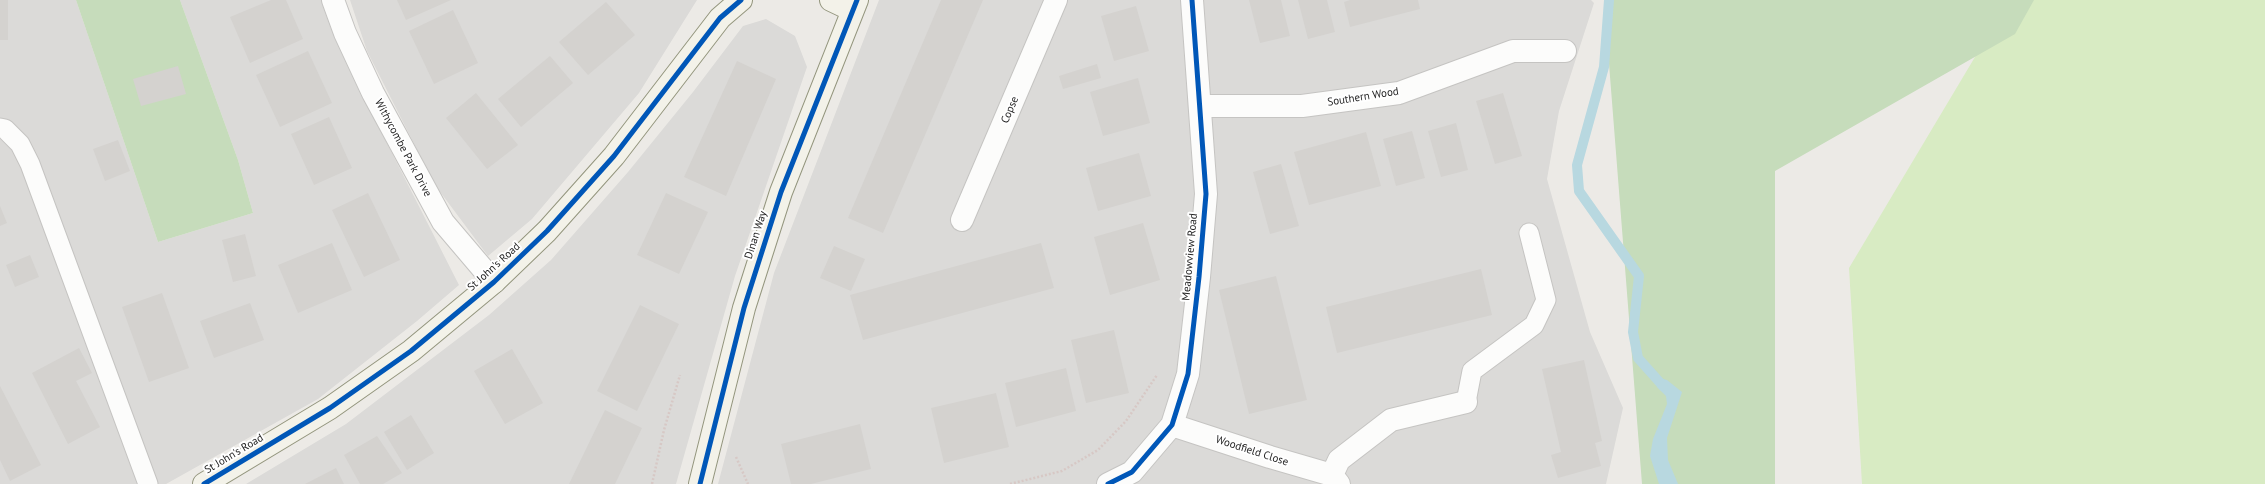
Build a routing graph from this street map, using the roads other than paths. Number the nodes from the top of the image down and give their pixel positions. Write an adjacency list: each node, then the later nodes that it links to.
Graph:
1 (333, 0): 12 (street, Withycombe Park Drive)
2 (741, 0): 12 (street, St John's Road)
3 (831, 0): 6 (street)
4 (1056, 0): 10 (street, Copse)
5 (1192, 0): 8 (street, Meadowview Road)
6 (854, 5): 18 (street, Dinan Way)
7 (1565, 51): 8 (street, Southern Wood)
8 (1201, 106): 14 (street, Meadowview Road)
9 (0, 128): 16 (lane)
10 (962, 220)
11 (1529, 233): 13 (lane)
12 (494, 282): 17 (street, St John's Road)
13 (1466, 402): 15 (street, Woodfield Close)
14 (1172, 425): 15 (street, Woodfield Close); 19 (street, Meadowview Road)
15 (1335, 480)
16 (148, 484)
17 (204, 484)
18 (700, 484)
19 (1108, 484)

